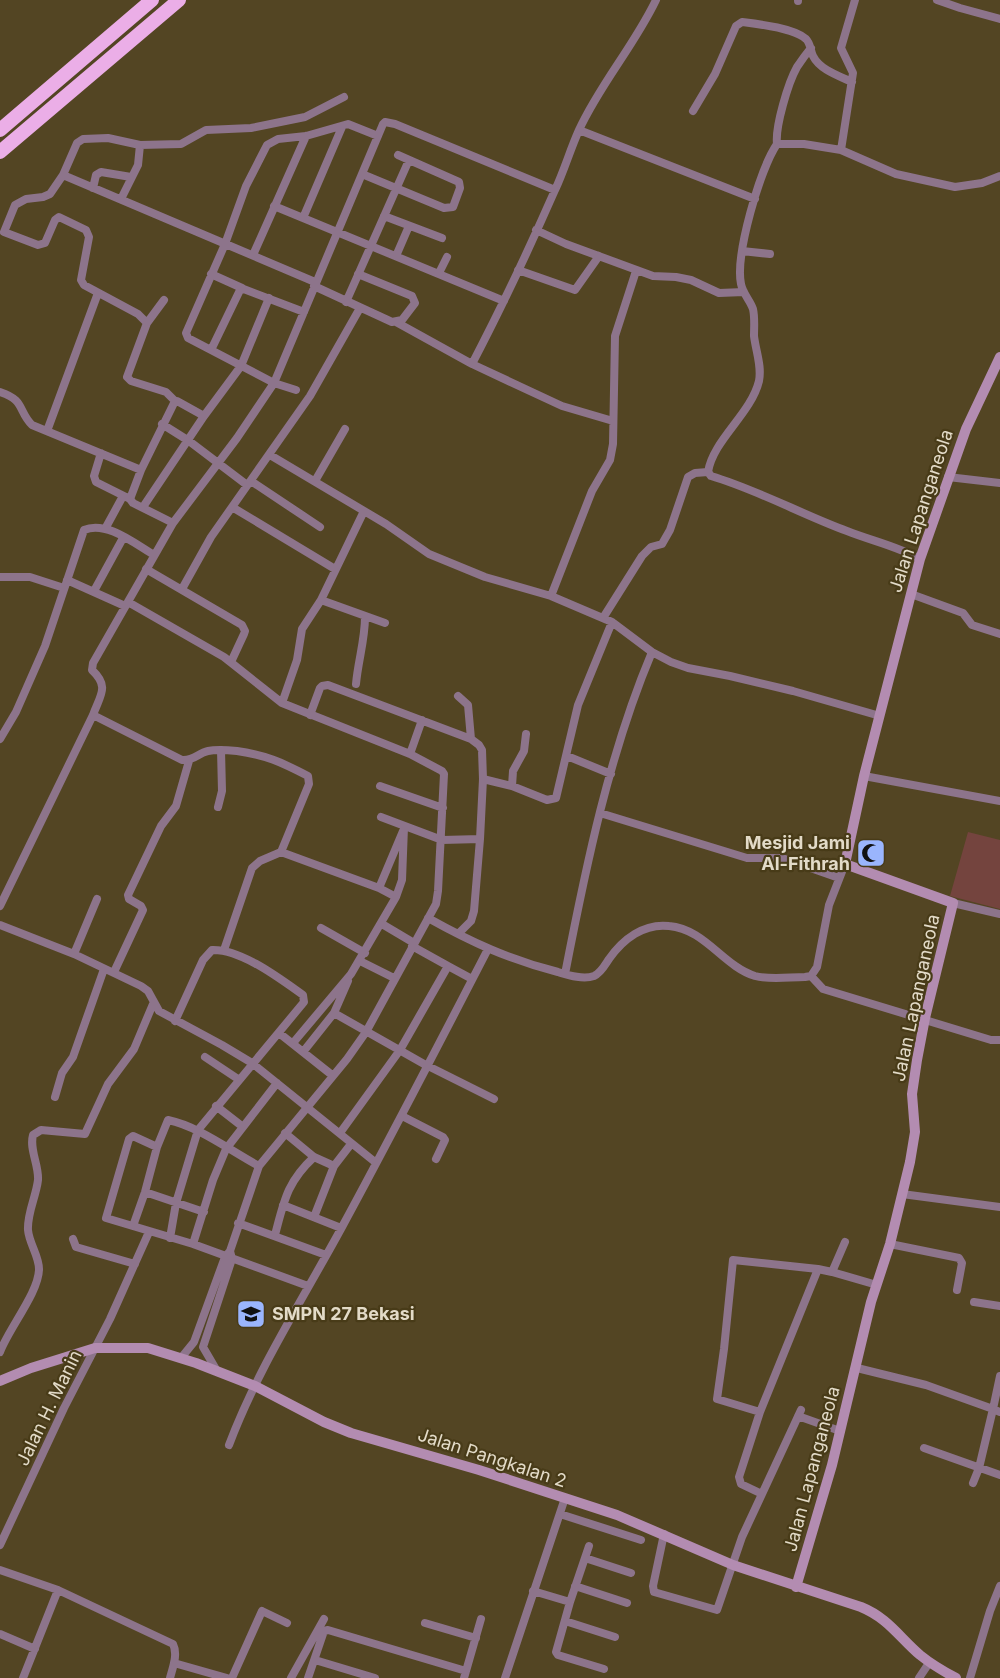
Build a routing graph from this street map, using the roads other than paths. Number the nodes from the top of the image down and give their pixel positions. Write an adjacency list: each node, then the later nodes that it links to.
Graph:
1 (152, 0): 12 (highway)
2 (179, 0): 19 (highway)
3 (656, 0): 13 (street)
4 (855, 0): 8 (street)
5 (937, 0): 6 (street)
6 (1000, 19)
7 (810, 48): 8 (street); 10 (street); 16 (street)
8 (852, 82): 18 (street)
9 (344, 97): 17 (street)
10 (693, 111)
11 (342, 127): 14 (street); 15 (street); 33 (street)
12 (0, 130)
13 (579, 130): 28 (street); 30 (street)
14 (306, 136): 31 (street); 40 (street)
15 (378, 136): 22 (street); 28 (street)
16 (777, 144): 18 (street); 30 (street)
17 (140, 145): 23 (street); 25 (street)
18 (842, 150): 24 (street)
19 (0, 152)
20 (398, 155): 21 (street)
21 (409, 160): 27 (street); 27 (street)
22 (362, 174): 27 (street); 37 (street)
23 (63, 175): 26 (street); 36 (street)
24 (1000, 176)
25 (131, 177): 26 (street); 29 (street)
26 (93, 188): 29 (street)
27 (396, 188): 32 (street)
28 (555, 190): 35 (street)
29 (121, 199): 40 (street)
30 (755, 199): 42 (street)
31 (274, 206): 33 (street); 44 (street)
32 (384, 216): 34 (street); 41 (street)
33 (303, 218): 37 (street)
34 (409, 226): 38 (street); 45 (street)
35 (536, 230): 46 (street); 48 (street)
36 (4, 231): 39 (street); 56 (street)
37 (337, 231): 41 (street); 53 (street)
38 (442, 238)
39 (0, 241)
40 (225, 244): 44 (street); 51 (street)
41 (371, 245): 45 (street); 52 (street)
42 (742, 251): 43 (street); 55 (street)
43 (770, 254)
44 (253, 255): 53 (street)
45 (396, 256): 50 (street)
46 (599, 256): 48 (street); 49 (street)
47 (447, 257): 50 (street)
48 (518, 270): 59 (street)
49 (636, 271): 55 (street); 74 (street)
50 (439, 273): 59 (street)
51 (211, 274): 54 (street); 65 (street)
52 (358, 274): 60 (street); 63 (street)
53 (315, 284): 60 (street); 62 (street)
54 (242, 288): 57 (street); 65 (street)
55 (744, 292): 83 (street)
56 (98, 293): 64 (street); 77 (street)
57 (269, 298): 62 (street); 68 (street)
58 (164, 300): 64 (street)
59 (504, 301): 67 (street)
60 (346, 302): 61 (street)
61 (360, 308): 63 (street); 80 (street)
62 (304, 312): 69 (street)
63 (396, 322): 67 (street)
64 (147, 323): 72 (street)
65 (211, 350): 68 (street)
66 (1000, 357): 84 (street, Jalan Lapanganeola)
67 (472, 364): 74 (street)
68 (241, 366): 69 (street); 73 (street)
69 (274, 383): 70 (street); 81 (street)
70 (296, 390)
71 (0, 392): 77 (street)
72 (175, 401): 73 (street); 75 (street)
73 (204, 416): 78 (street)
74 (613, 421): 105 (street)
75 (162, 424): 78 (street); 82 (street)
76 (345, 429): 85 (street)
77 (47, 431): 79 (street)
78 (189, 441): 81 (street); 89 (street)
79 (100, 453): 82 (street); 88 (street)
80 (270, 454): 85 (street); 86 (street)
81 (218, 463): 86 (street); 92 (street)
82 (141, 470): 88 (street)
83 (708, 472): 97 (street); 109 (street)
84 (948, 477): 87 (street); 97 (street, Jalan Lapanganeola)
85 (315, 481): 91 (street)
86 (249, 483): 90 (street); 93 (street)
87 (1000, 483)
88 (127, 498): 89 (street); 94 (street)
89 (143, 507): 92 (street)
90 (232, 507): 99 (street); 102 (street)
91 (364, 511): 99 (street); 105 (street)
92 (173, 523): 96 (street)
93 (320, 527)
94 (105, 529): 95 (street); 101 (street)
95 (123, 537): 96 (street); 103 (street)
96 (154, 555): 98 (street)
97 (920, 559): 104 (street, Jalan Lapanganeola)
98 (146, 569): 102 (street); 107 (street)
99 (335, 569): 106 (street)
100 (0, 577): 101 (street)
101 (65, 584): 103 (street); 123 (street)
102 (182, 589): 114 (street)
103 (94, 591): 107 (street)
104 (911, 594): 112 (street); 120 (street, Jalan Lapanganeola)
105 (551, 596): 109 (street)
106 (321, 600): 108 (street); 117 (street)
107 (127, 604): 114 (street); 118 (street)
108 (365, 617): 111 (street); 115 (street)
109 (603, 618): 110 (street)
110 (612, 622): 113 (street); 127 (street)
111 (385, 623)
112 (1000, 634)
113 (652, 652): 120 (street); 129 (street)
114 (231, 662): 117 (street)
115 (356, 684)
116 (458, 696): 124 (street)
117 (282, 703): 119 (street)
118 (93, 714): 128 (street); 149 (street)
119 (310, 715): 121 (street); 126 (street)
120 (880, 716): 130 (street, Jalan Lapanganeola)
121 (422, 720): 124 (street); 126 (street)
122 (526, 734): 133 (street)
123 (0, 739)
124 (471, 740): 131 (street)
125 (221, 750): 128 (street); 135 (street); 142 (street)
126 (410, 754): 136 (street)
127 (567, 756): 129 (street); 133 (street)
128 (189, 761): 164 (street)
129 (611, 774): 137 (street)
130 (864, 777): 134 (street); 143 (street, Jalan Lapanganeola)
131 (483, 779): 133 (street); 140 (street)
132 (380, 786): 136 (street)
133 (512, 786)
134 (1000, 801)
135 (218, 807)
136 (443, 808): 141 (street)
137 (600, 813): 144 (street); 166 (street)
138 (381, 817): 139 (street)
139 (404, 827): 141 (street); 145 (street); 146 (street)
140 (480, 838): 141 (street); 155 (street)
141 (442, 840): 151 (street)
142 (281, 852): 145 (street); 158 (street)
143 (845, 864): 144 (street); 148 (street, Jalan Lapanganeola)
144 (839, 878): 167 (street)
145 (379, 888): 146 (street)
146 (396, 897): 152 (street)
147 (97, 900): 160 (street)
148 (954, 903): 150 (street); 172 (street, Jalan Lapanganeola)
149 (0, 906)
150 (1000, 914)
151 (429, 918): 155 (street); 156 (street)
152 (382, 924): 156 (street); 159 (street)
153 (0, 925): 160 (street)
154 (321, 928): 159 (street)
155 (458, 934): 157 (street)
156 (413, 944): 162 (street); 168 (street)
157 (488, 949): 166 (street); 169 (street)
158 (224, 950): 173 (street); 175 (street)
159 (365, 953): 161 (street)
160 (74, 954): 163 (street)
161 (360, 961): 165 (street); 168 (street)
162 (448, 966): 169 (street); 178 (street)
163 (104, 969): 164 (street); 186 (street)
164 (114, 972): 170 (street)
165 (351, 974): 171 (street); 177 (street)
166 (565, 974): 167 (street)
167 (811, 976): 172 (street)
168 (394, 978): 174 (street)
169 (472, 979): 182 (street)
170 (153, 1004): 173 (street); 233 (street)
171 (334, 1013): 174 (street); 179 (street)
172 (925, 1018): 176 (street); 204 (street, Jalan Lapanganeola)
173 (175, 1021): 181 (street)
174 (366, 1032): 178 (street); 183 (street)
175 (279, 1033): 177 (street); 181 (street)
176 (1000, 1040)
177 (292, 1043): 179 (street)
178 (400, 1050): 182 (street); 194 (street)
179 (303, 1052): 183 (street)
180 (205, 1057): 184 (street)
181 (252, 1063): 184 (street); 185 (street)
182 (428, 1066): 187 (street); 190 (street)
183 (332, 1075): 189 (street)
184 (238, 1079): 188 (street)
185 (277, 1083): 189 (street); 191 (street)
186 (55, 1097)
187 (494, 1099)
188 (216, 1106): 191 (street); 192 (street)
189 (307, 1106): 193 (street); 194 (street)
190 (402, 1116): 199 (street); 200 (street)
191 (243, 1126): 197 (street)
192 (198, 1130): 196 (street); 197 (street); 205 (street)
193 (285, 1133): 198 (street); 201 (street)
194 (340, 1133): 195 (street)
195 (351, 1144): 200 (street); 202 (street)
196 (157, 1147): 203 (street); 211 (street)
197 (226, 1149): 201 (street); 208 (street)
198 (314, 1157): 202 (street); 206 (street)
199 (436, 1159)
200 (375, 1162): 212 (street)
201 (258, 1166): 210 (street)
202 (334, 1166): 209 (street)
203 (145, 1192): 205 (street); 211 (street)
204 (902, 1194): 207 (street); 219 (street, Jalan Lapanganeola)
205 (176, 1203): 208 (street); 215 (street)
206 (283, 1205): 209 (street); 214 (street)
207 (1000, 1207)
208 (204, 1212): 218 (street)
209 (314, 1218): 212 (street)
210 (238, 1223): 214 (street); 221 (street)
211 (133, 1226): 213 (street)
212 (341, 1228): 220 (street)
213 (149, 1232): 215 (street); 222 (street, Jalan H. Manin)
214 (275, 1235): 220 (street)
215 (170, 1238): 218 (street)
216 (73, 1239): 222 (street)
217 (845, 1242): 224 (street)
218 (193, 1244): 221 (street)
219 (890, 1244): 225 (street, Jalan Lapanganeola); 227 (street)
220 (326, 1255): 226 (street)
221 (229, 1256): 226 (street); 230 (street); 231 (street)
222 (135, 1264): 232 (street, Jalan H. Manin)
223 (818, 1269): 224 (street); 241 (street); 241 (street)
224 (832, 1272): 225 (street)
225 (878, 1285): 235 (street, Jalan Lapanganeola)
226 (308, 1286): 239 (street)
227 (957, 1290)
228 (974, 1302): 229 (street)
229 (1000, 1306)
230 (194, 1342): 231 (street); 234 (street)
231 (204, 1344): 236 (street)
232 (95, 1348): 234 (street, Jalan Pangkalan 2); 238 (street, Jalan Pangkalan 2); 253 (street, Jalan H. Manin)
233 (0, 1352)
234 (181, 1358): 236 (street, Jalan Pangkalan 2)
235 (857, 1368): 240 (street); 242 (street, Jalan Lapanganeola)
236 (218, 1372): 239 (street, Jalan Pangkalan 2)
237 (1000, 1376): 240 (street)
238 (0, 1382)
239 (255, 1386): 243 (street); 249 (street, Jalan Pangkalan 2)
240 (996, 1410): 245 (street)
241 (760, 1412): 248 (street)
242 (840, 1431): 248 (street); 261 (street, Jalan Lapanganeola)
243 (229, 1445)
244 (924, 1448): 245 (street)
245 (979, 1468): 246 (street); 247 (street)
246 (1000, 1475)
247 (973, 1483)
248 (762, 1494): 256 (street)
249 (565, 1498): 250 (street); 251 (street, Jalan Pangkalan 2)
250 (560, 1514): 252 (street); 263 (street)
251 (664, 1534): 256 (street, Jalan Pangkalan 2); 256 (street)
252 (642, 1540)
253 (0, 1545)
254 (589, 1546): 255 (street)
255 (585, 1558): 258 (street); 259 (street)
256 (733, 1564): 261 (street, Jalan Pangkalan 2)
257 (0, 1570): 262 (street)
258 (631, 1573)
259 (575, 1586): 264 (street); 265 (street)
260 (1000, 1586): 290 (street)
261 (796, 1587): 277 (street, Jalan Pangkalan 2)
262 (58, 1590): 274 (street); 276 (street)
263 (533, 1591): 264 (street); 287 (street)
264 (570, 1602): 268 (street)
265 (627, 1603)
266 (324, 1619): 284 (street)
267 (481, 1619): 273 (street)
268 (565, 1621): 272 (street); 278 (street)
269 (287, 1623): 283 (street)
270 (425, 1623): 273 (street)
271 (0, 1634): 274 (street)
272 (615, 1637)
273 (476, 1638): 279 (street)
274 (35, 1649): 280 (street)
275 (315, 1660): 279 (street); 285 (street); 286 (street)
276 (174, 1663): 281 (street); 282 (street)
277 (929, 1663): 288 (street); 289 (street, Jalan Pangkalan 2)
278 (604, 1669)
279 (465, 1674)
280 (23, 1678)
281 (170, 1678)
282 (227, 1678)
283 (232, 1678)
284 (291, 1678)
285 (308, 1678)
286 (375, 1678)
287 (505, 1678)
288 (919, 1678)
289 (956, 1678)
290 (970, 1678)

